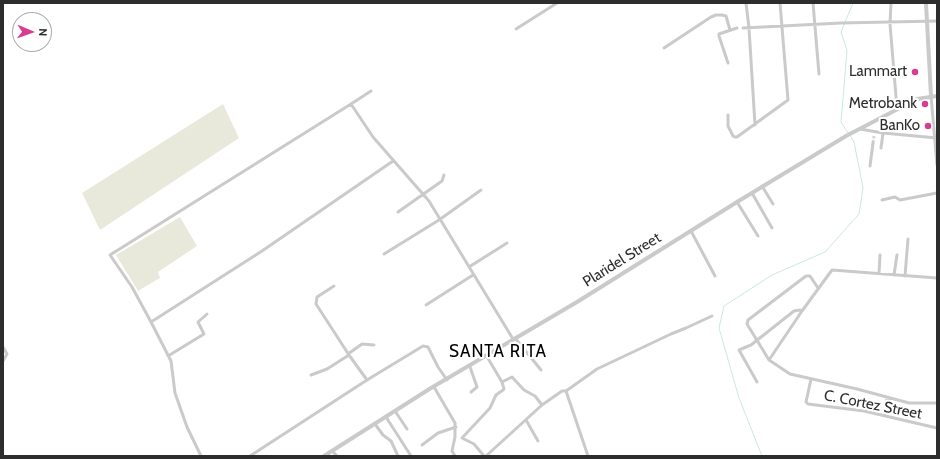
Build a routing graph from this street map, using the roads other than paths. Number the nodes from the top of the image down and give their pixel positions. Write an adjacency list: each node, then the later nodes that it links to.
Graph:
1 (557, 3): 15 (street)
2 (746, 3): 14 (street)
3 (780, 3): 11 (street)
4 (814, 3): 10 (street)
5 (891, 3): 9 (street)
6 (926, 3): 7 (street)
7 (926, 21): 8 (street); 9 (street); 21 (street)
8 (937, 21)
9 (890, 22): 10 (street); 24 (street)
10 (815, 24): 11 (street); 19 (street)
11 (782, 26): 14 (street); 26 (street)
12 (737, 28): 16 (street)
13 (743, 28): 14 (street)
14 (749, 28): 26 (street)
15 (516, 29)
16 (730, 30): 17 (street); 18 (street)
17 (664, 48)
18 (728, 63)
19 (819, 74)
20 (371, 91): 23 (street)
21 (931, 96): 22 (street, Plaridel Street); 24 (street, Plaridel Street); 31 (street)
22 (937, 96)
23 (352, 104): 34 (street); 69 (street)
24 (897, 109): 27 (street, Plaridel Street)
25 (728, 115): 26 (street)
26 (755, 125)
27 (860, 129): 28 (street); 38 (street, Plaridel Street)
28 (875, 132): 29 (street); 30 (street)
29 (883, 133): 31 (street); 33 (street)
30 (874, 136)
31 (936, 138): 35 (street)
32 (873, 143): 36 (street)
33 (881, 148)
34 (393, 161): 42 (street); 69 (street)
35 (937, 165)
36 (870, 166)
37 (444, 175): 42 (street)
38 (762, 186): 40 (street, Plaridel Street); 45 (street)
39 (481, 190): 47 (street)
40 (752, 193): 44 (street, Plaridel Street); 48 (street)
41 (937, 194): 43 (street)
42 (423, 195): 46 (street); 47 (street)
43 (882, 200)
44 (737, 202): 49 (street, Plaridel Street); 50 (street)
45 (773, 204)
46 (398, 212)
47 (439, 220): 53 (street); 56 (street)
48 (772, 228)
49 (691, 231): 60 (street); 70 (street, Plaridel Street)
50 (758, 236)
51 (908, 239): 61 (street)
52 (507, 243): 56 (street)
53 (384, 254)
54 (880, 254): 57 (street)
55 (897, 255): 59 (street)
56 (469, 267): 58 (street)
57 (879, 273): 59 (street); 64 (street)
58 (473, 275): 65 (street); 70 (street)
59 (894, 275): 61 (street)
60 (715, 276)
61 (905, 276): 62 (street)
62 (937, 278)
63 (334, 286): 74 (street)
64 (818, 288): 66 (street); 71 (street)
65 (426, 305)
66 (802, 311): 71 (street); 77 (street)
67 (207, 314): 76 (street)
68 (712, 316): 88 (street)
69 (151, 322): 76 (street)
70 (515, 338): 75 (street, Plaridel Street); 80 (street)
71 (757, 340): 77 (street); 86 (street)
72 (374, 345): 74 (street)
73 (3, 347): 78 (street)
74 (348, 354): 81 (street); 83 (street)
75 (486, 355): 79 (street, Plaridel Street); 85 (street)
76 (168, 356): 106 (street)
77 (769, 360): 82 (street)
78 (3, 361)
79 (470, 367): 84 (street, Plaridel Street); 89 (street)
80 (541, 370)
81 (311, 375)
82 (812, 379): 90 (street); 94 (street, C. Cortez Street)
83 (367, 380): 84 (street); 107 (street)
84 (447, 380): 87 (street, Plaridel Street)
85 (502, 382): 92 (street); 102 (street)
86 (757, 382)
87 (434, 387): 93 (street, Plaridel Street); 98 (street)
88 (566, 391): 92 (street); 114 (street)
89 (471, 392)
90 (888, 397): 91 (street); 94 (street)
91 (937, 403)
92 (542, 406): 96 (street)
93 (395, 411): 95 (street, Plaridel Street); 100 (street)
94 (885, 415): 99 (street, C. Cortez Street)
95 (386, 417): 97 (street, Plaridel Street); 111 (street)
96 (526, 420): 103 (street); 113 (street)
97 (375, 424): 105 (street, Plaridel Street); 110 (street)
98 (456, 427): 101 (street); 104 (street)
99 (937, 428)
100 (407, 429)
101 (455, 437): 102 (street); 112 (street)
102 (462, 438): 113 (street)
103 (538, 441)
104 (422, 445)
105 (332, 451): 108 (street, Plaridel Street); 109 (street)
106 (201, 456)
107 (250, 456)
108 (324, 456)
109 (337, 456)
110 (398, 456)
111 (411, 456)
112 (455, 456)
113 (485, 456)
114 (588, 456)

